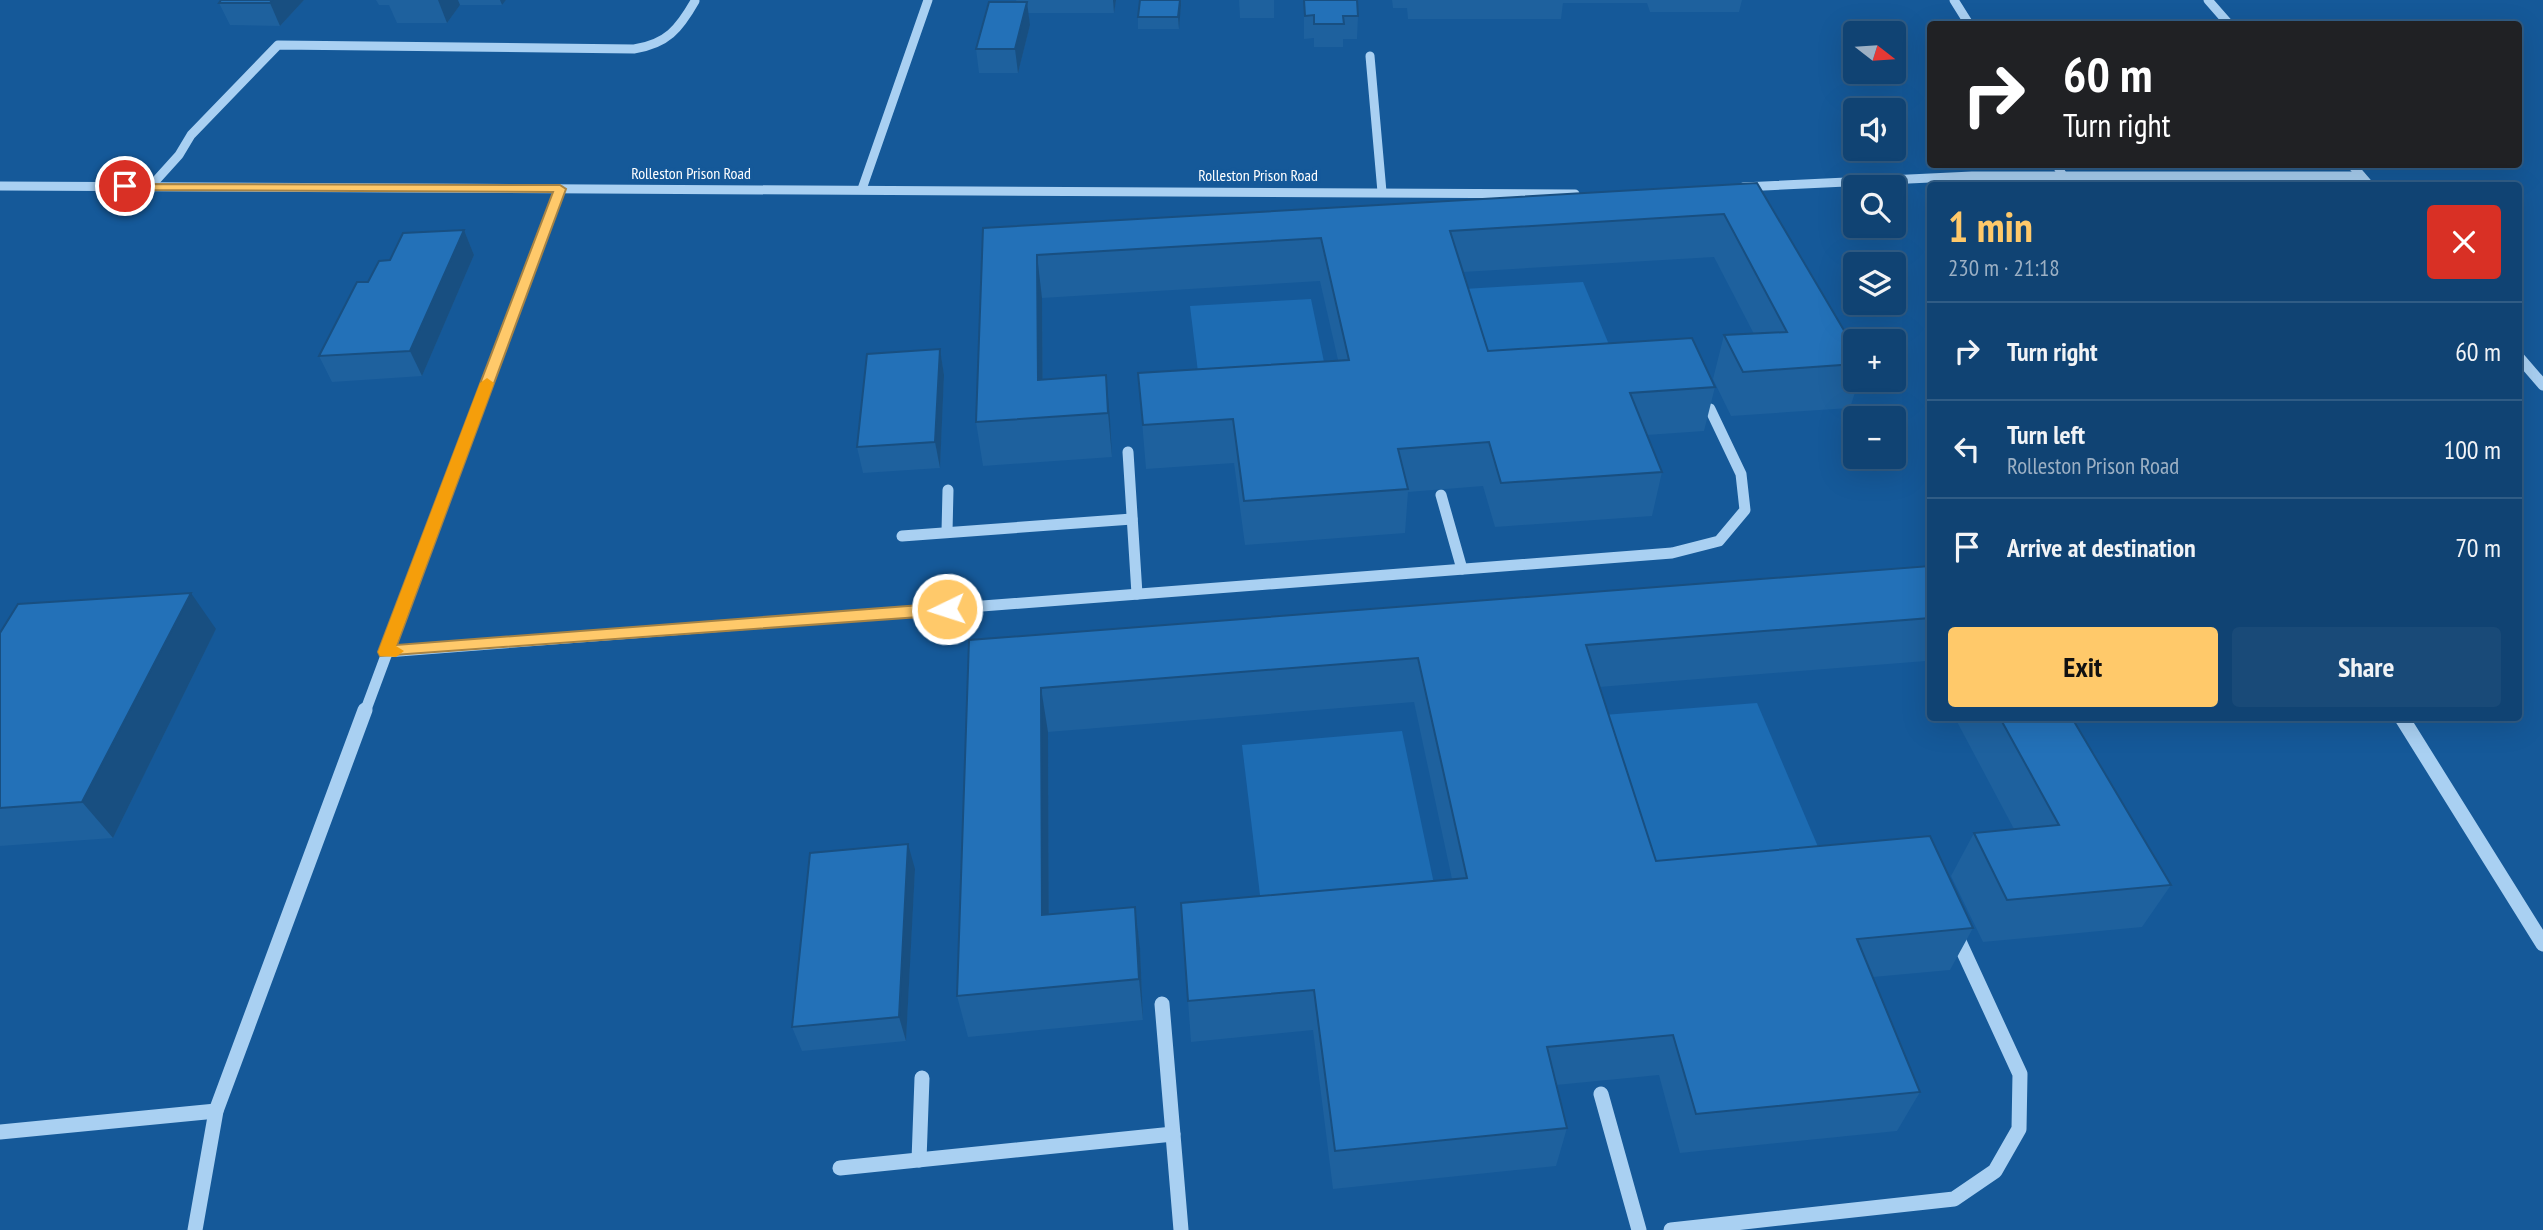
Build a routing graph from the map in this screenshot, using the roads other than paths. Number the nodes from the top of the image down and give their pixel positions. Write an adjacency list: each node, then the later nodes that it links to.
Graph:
1 (928, 0): 18 (lane)
2 (1954, 0): 5 (street)
3 (2208, 0): 6 (street)
4 (695, 1): 15 (lane)
5 (1967, 21)
6 (2226, 21)
7 (1370, 56): 19 (street)
8 (2058, 168): 10 (street)
9 (2354, 168): 11 (street)
10 (2063, 176): 11 (street); 12 (street); 16 (street)
11 (2361, 176): 13 (street)
12 (2067, 182)
13 (2366, 182)
14 (0, 186): 15 (street, Rolleston Prison Road)
15 (151, 186): 17 (street, Rolleston Prison Road)
16 (1735, 188)
17 (560, 189): 18 (street, Rolleston Prison Road); 32 (street)
18 (862, 189): 19 (street, Rolleston Prison Road)
19 (1382, 192): 20 (street, Rolleston Prison Road)
20 (1582, 194)
21 (2522, 361): 22 (street)
22 (2543, 385)
23 (1710, 409): 30 (street)
24 (1128, 452): 27 (street)
25 (948, 490): 28 (street)
26 (1441, 495): 30 (street)
27 (1132, 519): 28 (street); 31 (street)
28 (947, 532): 29 (street)
29 (902, 536)
30 (1462, 569): 31 (street)
31 (1137, 594): 32 (street)
32 (386, 652): 39 (street)
33 (2404, 721): 35 (street)
34 (1954, 931): 47 (street)
35 (2543, 944)
36 (1163, 1004): 41 (street)
37 (922, 1078): 42 (street)
38 (1601, 1094): 46 (street)
39 (216, 1111): 40 (street); 44 (street)
40 (0, 1132)
41 (1173, 1134): 42 (street); 45 (street)
42 (919, 1160): 43 (street)
43 (840, 1168)
44 (195, 1230)
45 (1181, 1230)
46 (1639, 1230)
47 (1671, 1230)

